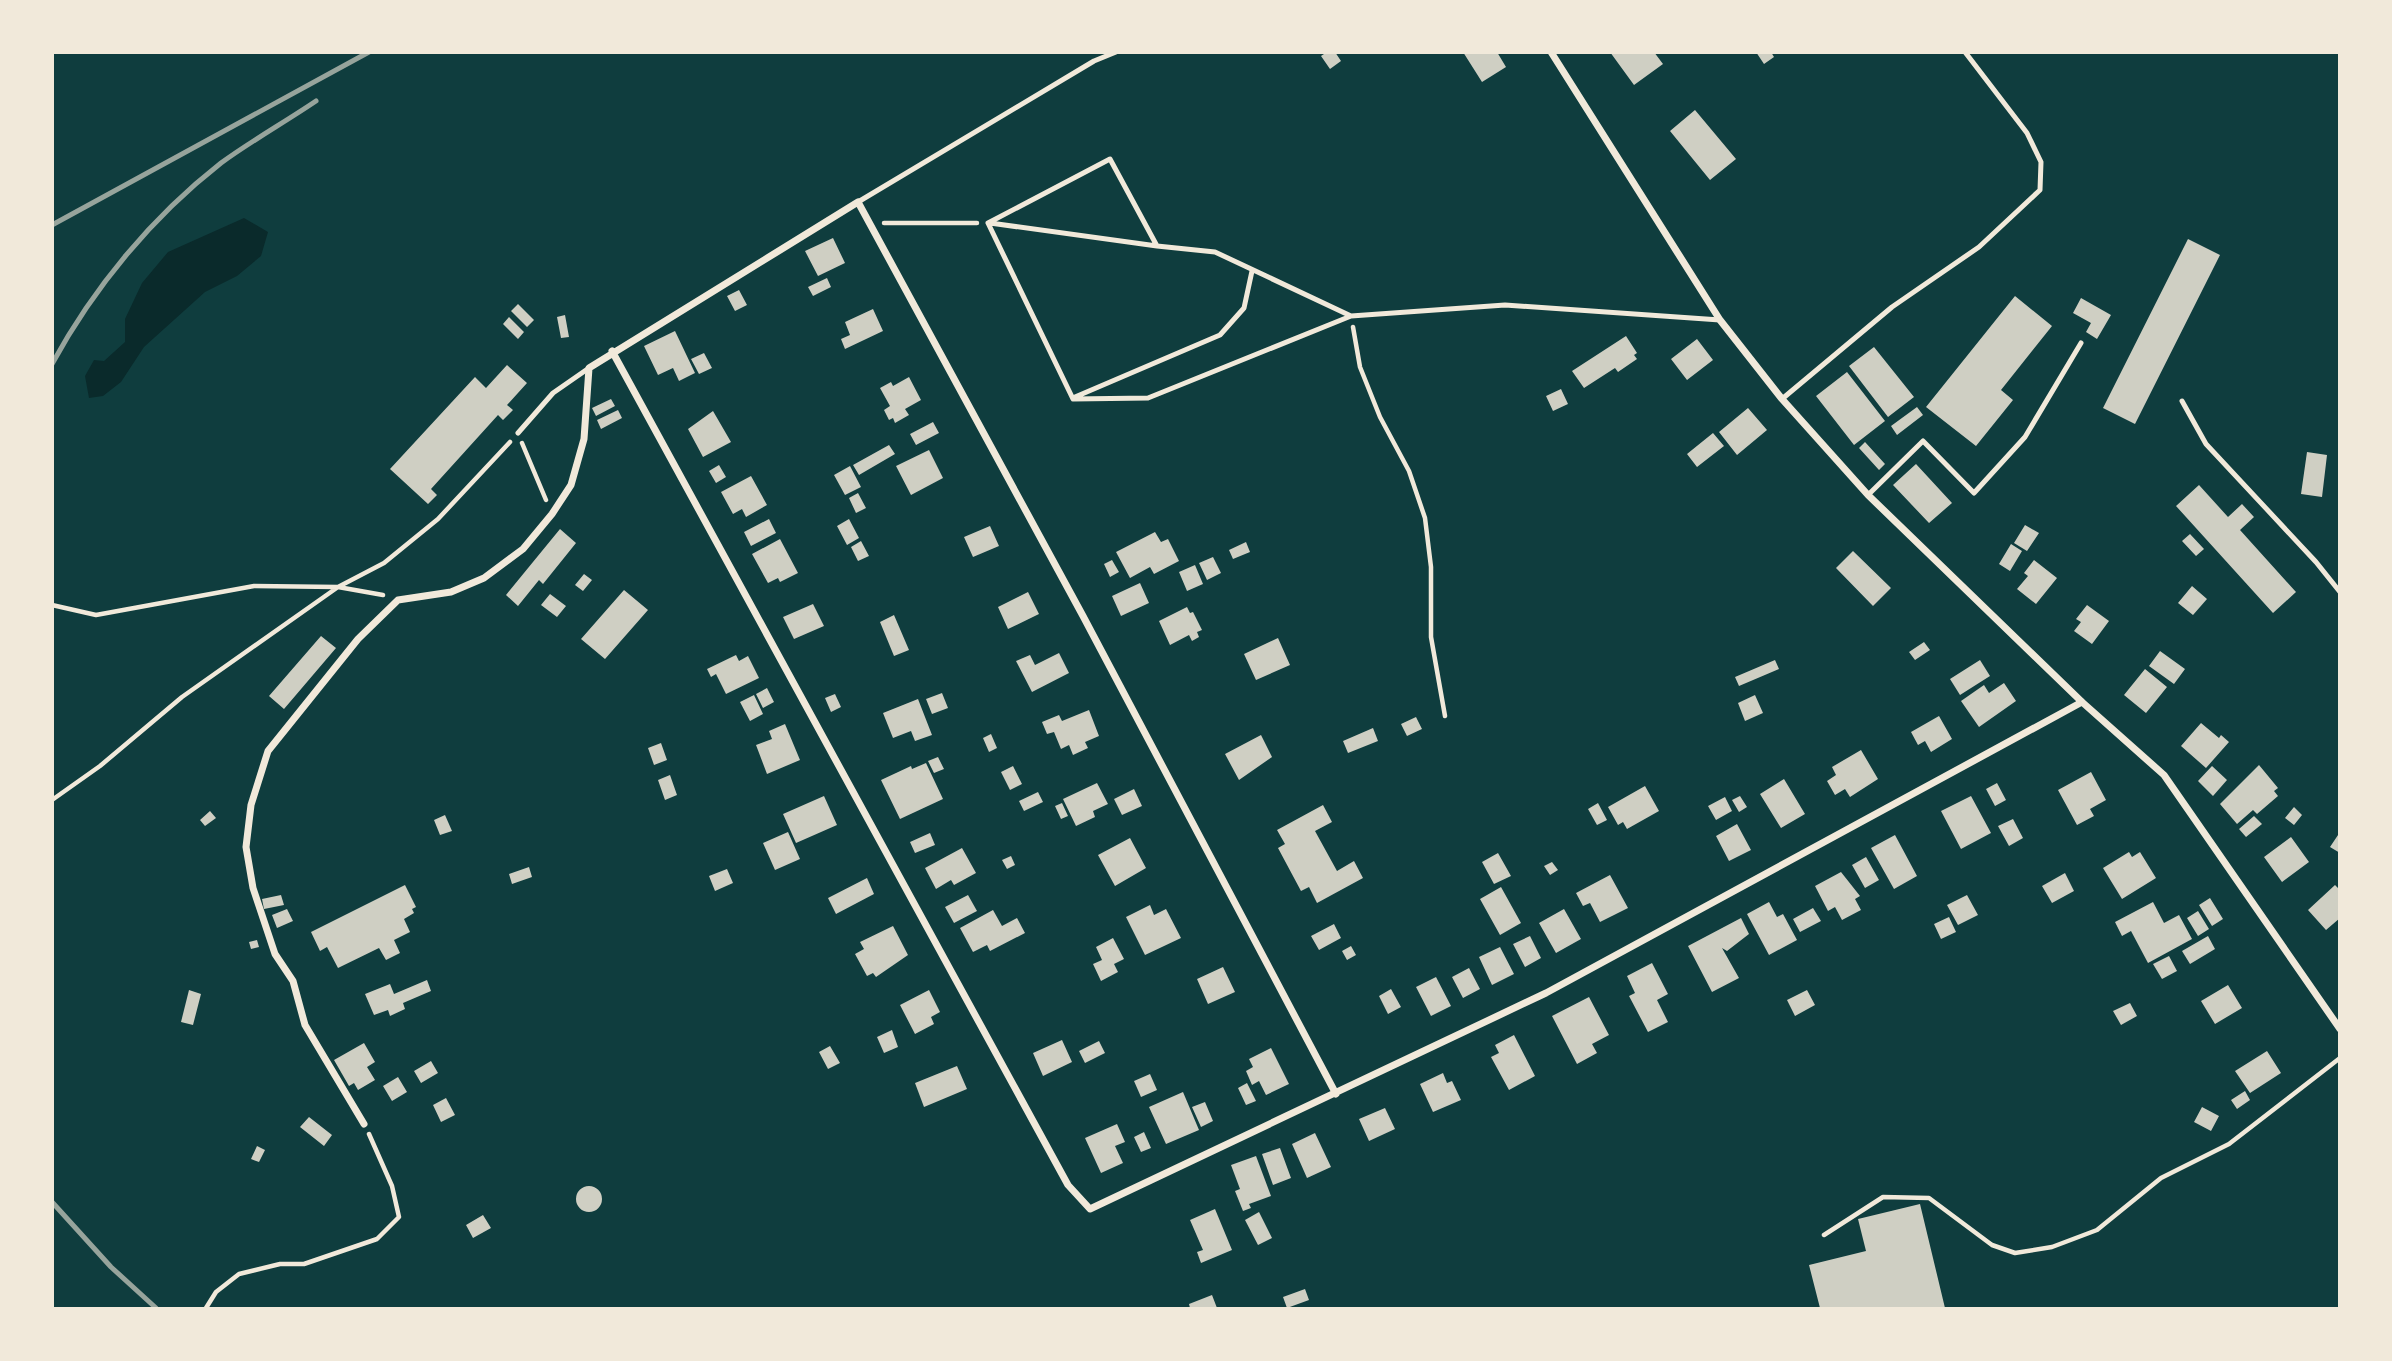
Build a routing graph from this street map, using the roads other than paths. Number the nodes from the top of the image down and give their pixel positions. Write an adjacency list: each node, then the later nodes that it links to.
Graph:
1 (1116, 52): 4 (lane)
2 (1551, 52): 9 (street)
3 (1965, 52): 14 (lane)
4 (858, 202): 11 (street); 21 (street)
5 (988, 223): 6 (lane); 6 (lane); 13 (lane)
6 (1157, 246): 7 (lane)
7 (1252, 271): 8 (lane); 13 (lane)
8 (1351, 316): 9 (lane); 13 (lane)
9 (1720, 320): 14 (street)
10 (2081, 344): 17 (lane)
11 (612, 351): 12 (street); 21 (street)
12 (589, 368): 16 (lane); 22 (street)
13 (1073, 399)
14 (1782, 399): 17 (street)
15 (2182, 401): 18 (lane)
16 (518, 433)
17 (1868, 495): 19 (street)
18 (2340, 592)
19 (2082, 702): 20 (street); 21 (street)
20 (2340, 1028)
21 (1336, 1094)
22 (364, 1124)

